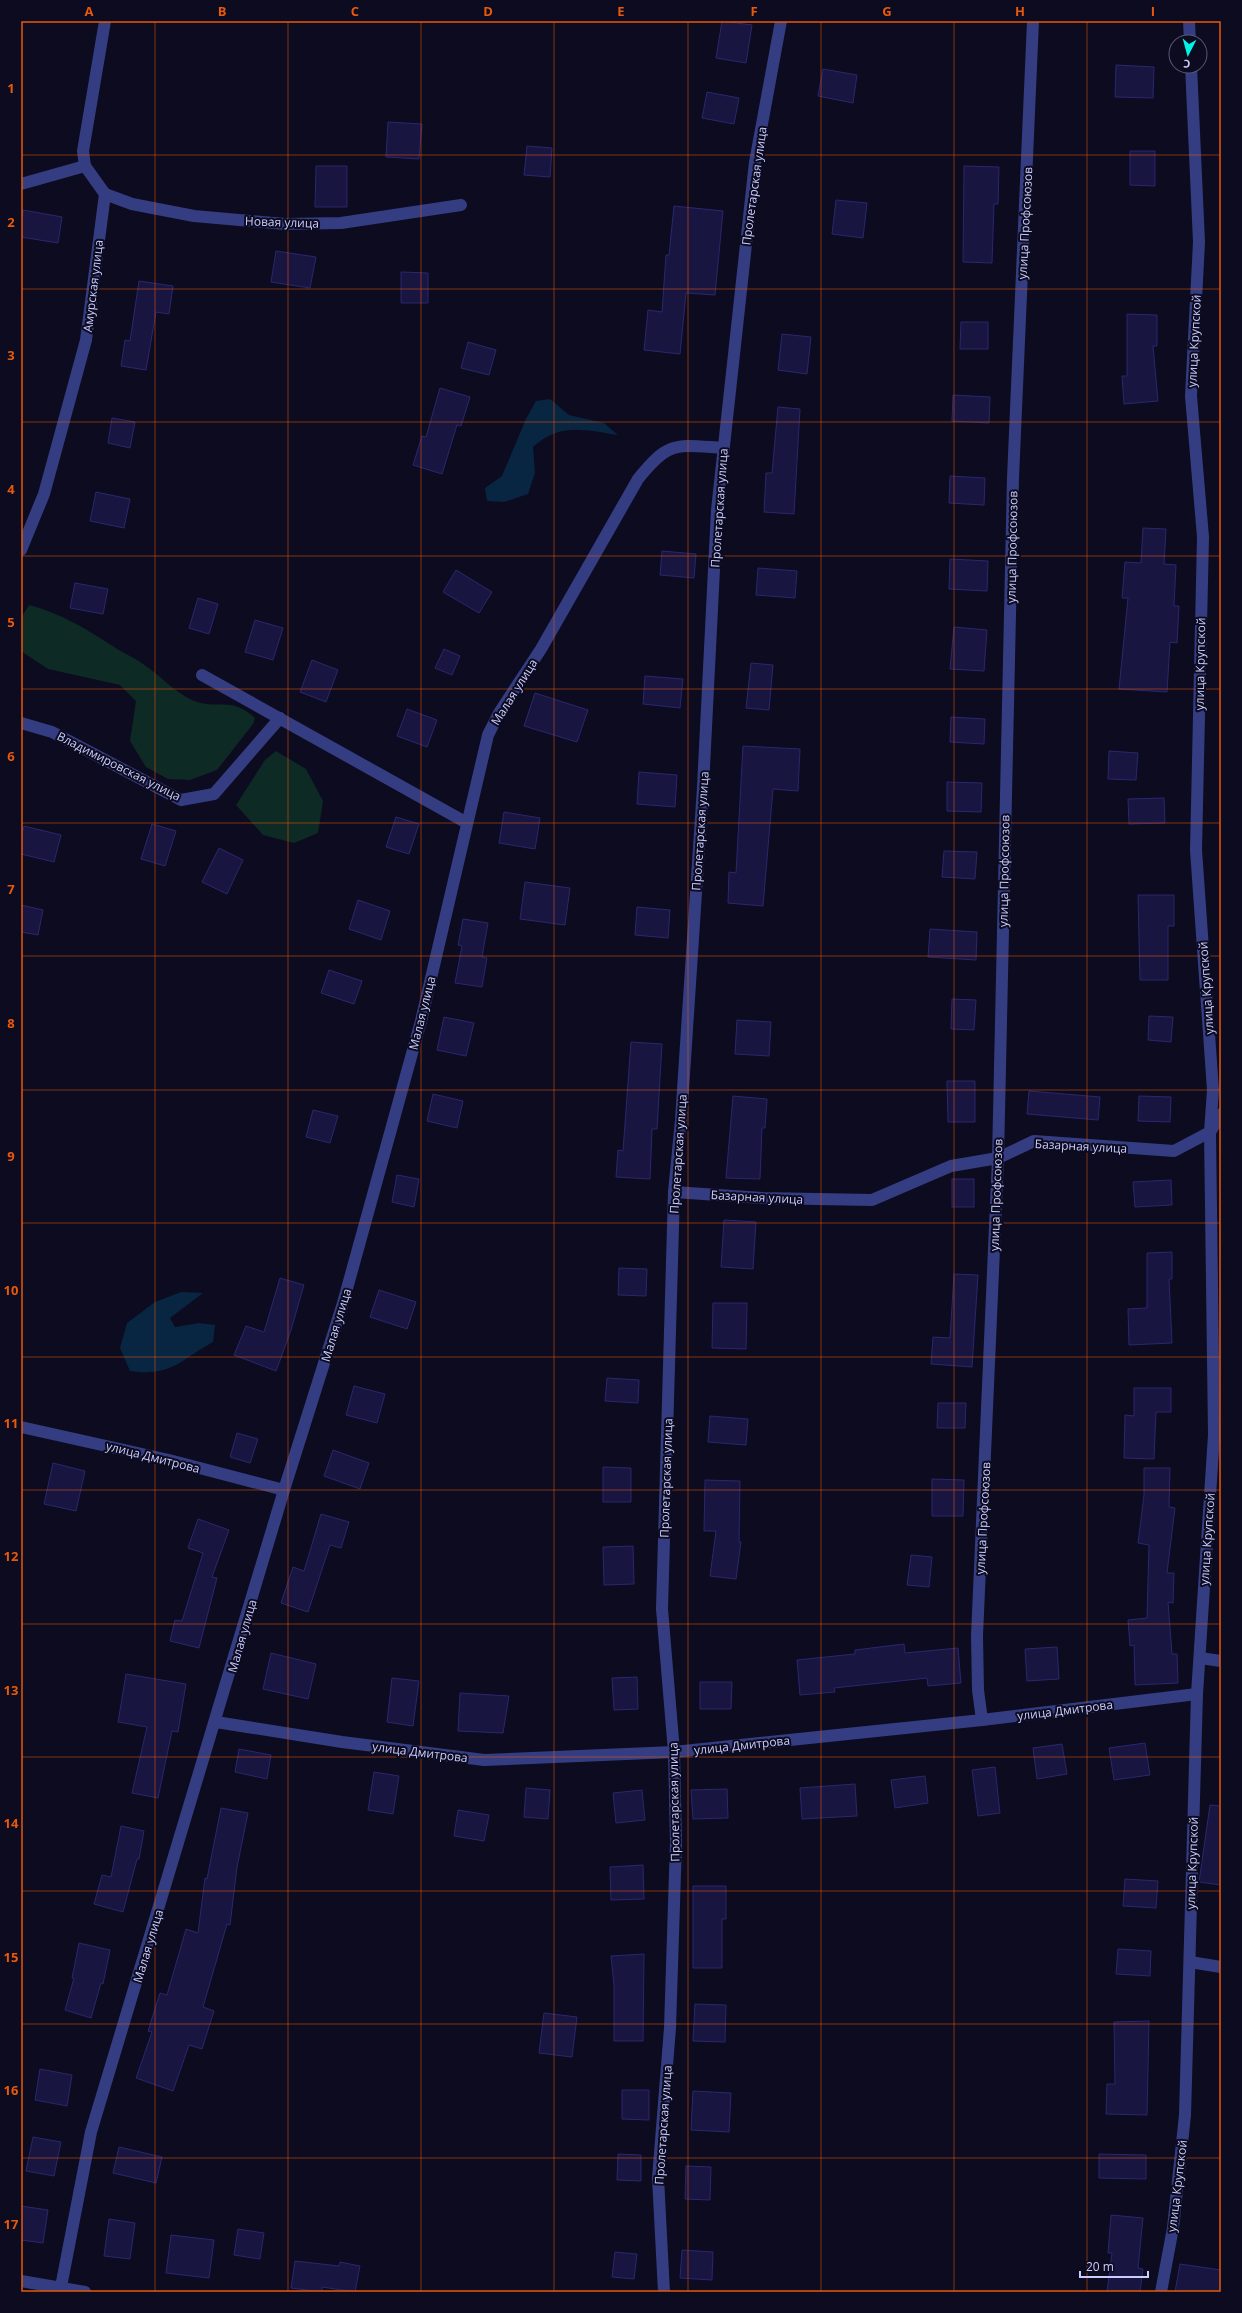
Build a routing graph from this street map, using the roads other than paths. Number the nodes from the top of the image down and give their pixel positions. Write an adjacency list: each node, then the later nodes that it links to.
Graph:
1 (105, 21): 7 (street)
2 (781, 21): 11 (street, Пролетарская улица)
3 (1033, 21): 19 (street, улица Профсоюзов)
4 (1189, 21): 5 (street)
5 (1190, 34)
6 (1191, 74): 18 (street, улица Крупской)
7 (85, 166): 8 (street); 9 (street)
8 (21, 184)
9 (104, 194): 10 (street, Новая улица); 12 (street, Амурская улица)
10 (461, 205)
11 (724, 448): 16 (street, Малая улица); 20 (street, Пролетарская улица)
12 (21, 550)
13 (202, 675): 14 (street)
14 (280, 718): 15 (street, Владимировская улица); 16 (street)
15 (21, 723)
16 (468, 823): 22 (street, Малая улица)
17 (1221, 1114): 18 (street)
18 (1210, 1132): 19 (street, Базарная улица); 23 (street, улица Крупской)
19 (998, 1158): 20 (street, Базарная улица); 26 (street, улица Профсоюзов)
20 (674, 1192): 28 (street, Пролетарская улица)
21 (21, 1427): 22 (street, улица Дмитрова)
22 (284, 1490): 27 (street, Малая улица)
23 (1200, 1658): 24 (street); 25 (street, улица Крупской)
24 (1221, 1661)
25 (1197, 1694): 26 (street, улица Дмитрова); 29 (street, улица Крупской)
26 (982, 1720): 28 (street, улица Дмитрова)
27 (216, 1722): 28 (street, улица Дмитрова); 32 (street, Малая улица)
28 (674, 1752): 34 (street, Пролетарская улица)
29 (1190, 1962): 30 (street); 35 (street, улица Крупской)
30 (1221, 1967)
31 (21, 2281): 32 (street)
32 (60, 2290): 33 (street)
33 (85, 2292)
34 (664, 2292)
35 (1161, 2292)

